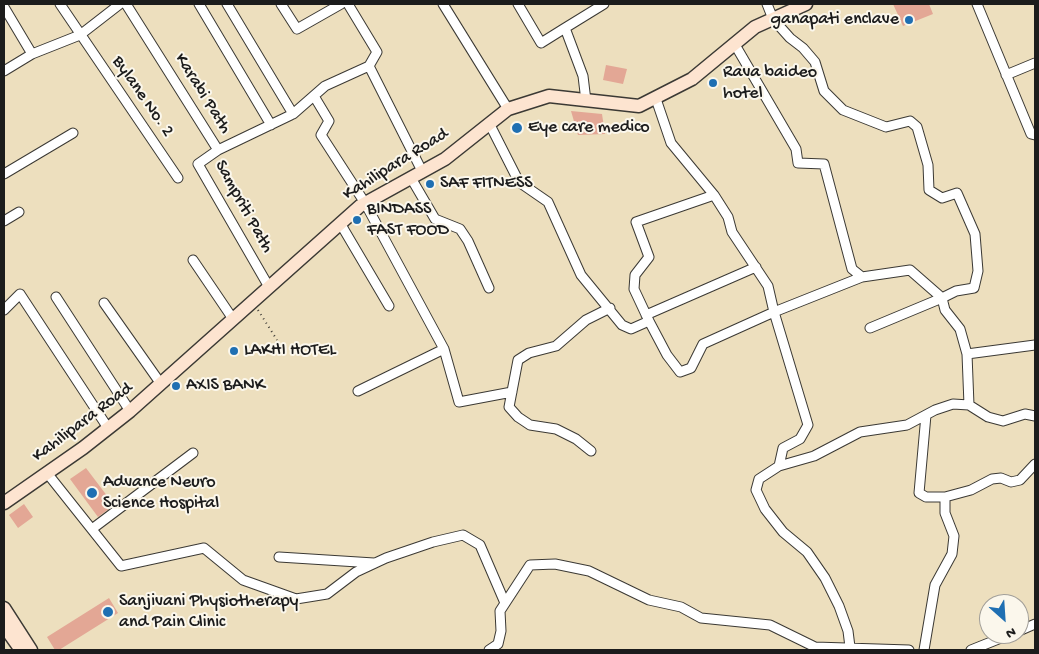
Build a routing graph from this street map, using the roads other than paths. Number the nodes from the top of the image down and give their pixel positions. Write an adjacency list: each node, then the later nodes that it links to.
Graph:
1 (60, 4): 18 (street, Bylane No. 2)
2 (120, 4): 18 (street)
3 (126, 4): 34 (street, Karabi Path)
4 (199, 4): 31 (street)
5 (227, 4): 29 (street)
6 (281, 4): 7 (street)
7 (341, 4)
8 (348, 4): 22 (street)
9 (443, 4): 28 (street)
10 (518, 4): 17 (street)
11 (604, 4): 17 (street)
12 (767, 4): 16 (street)
13 (806, 4): 16 (main road, Kahilipara Road)
14 (977, 4): 24 (street)
15 (4, 7): 20 (street)
16 (773, 19): 19 (main road, Kahilipara Road); 50 (street)
17 (565, 28): 27 (street)
18 (80, 34): 20 (street); 37 (street, Bylane No. 2)
19 (734, 43): 26 (main road, Kahilipara Road); 46 (street)
20 (32, 54): 23 (street)
21 (1035, 63): 24 (street)
22 (369, 66): 25 (street, Karabi Path); 35 (street)
23 (4, 71)
24 (1006, 74): 33 (street)
25 (314, 96): 29 (street, Karabi Path); 40 (street)
26 (656, 99): 27 (main road, Kahilipara Road); 39 (street)
27 (586, 102): 28 (main road, Kahilipara Road)
28 (508, 109): 30 (main road, Kahilipara Road)
29 (293, 114): 31 (street, Karabi Path)
30 (489, 123): 35 (main road, Kahilipara Road); 53 (street)
31 (271, 126): 34 (street, Karabi Path)
32 (73, 133): 36 (street)
33 (1035, 135)
34 (218, 150): 47 (street, Sampriti Path)
35 (422, 171): 38 (main road, Kahilipara Road)
36 (4, 174)
37 (178, 178)
38 (410, 178): 40 (main road, Kahilipara Road); 48 (street)
39 (714, 195): 45 (street); 56 (street)
40 (365, 203): 43 (main road, Kahilipara Road); 60 (street)
41 (19, 212): 42 (street)
42 (4, 221)
43 (340, 223): 47 (main road, Kahilipara Road); 52 (street)
44 (194, 260): 57 (street)
45 (756, 267): 55 (street); 56 (street)
46 (862, 277): 50 (street); 55 (street)
47 (269, 287): 57 (main road, Kahilipara Road)
48 (489, 288)
49 (56, 297): 66 (street)
50 (942, 298): 58 (street); 61 (street)
51 (104, 303): 62 (street)
52 (389, 306)
53 (610, 308): 56 (street); 64 (street)
54 (4, 310): 69 (street)
55 (774, 312): 56 (street); 73 (street)
56 (647, 318)
57 (233, 319): 62 (main road, Kahilipara Road)
58 (870, 328)
59 (1035, 345): 61 (street)
60 (444, 349): 63 (street); 64 (street)
61 (967, 354): 65 (street)
62 (161, 384): 66 (main road, Kahilipara Road)
63 (358, 391)
64 (512, 392): 70 (street)
65 (969, 404): 67 (street); 68 (street)
66 (130, 411): 69 (main road, Kahilipara Road)
67 (926, 415): 73 (street); 75 (street)
68 (1035, 416)
69 (108, 428): 74 (main road, Kahilipara Road)
70 (591, 451)
71 (193, 453): 77 (street)
72 (1035, 464): 75 (street)
73 (779, 466): 85 (street)
74 (47, 473): 76 (main road, Kahilipara Road); 77 (street)
75 (945, 497): 90 (street)
76 (4, 503)
77 (92, 529): 79 (street)
78 (279, 557): 79 (street)
79 (376, 563): 80 (street)
80 (505, 603): 84 (street); 88 (street)
81 (4, 608): 87 (main road)
82 (4, 626): 86 (main road)
83 (986, 644): 91 (street)
84 (806, 647): 85 (street)
85 (850, 647): 89 (street)
86 (21, 650)
87 (31, 650)
88 (489, 650)
89 (909, 650)
90 (924, 650)
91 (971, 650)

